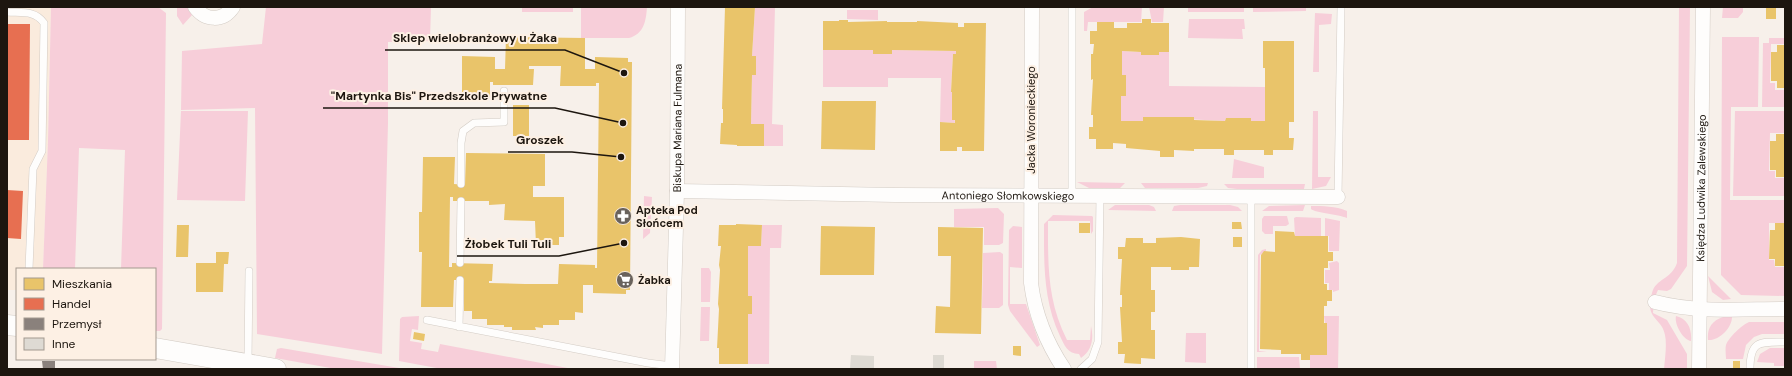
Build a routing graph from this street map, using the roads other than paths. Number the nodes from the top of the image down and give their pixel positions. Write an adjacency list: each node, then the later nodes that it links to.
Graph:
1 (195, 7): 2 (street)
2 (233, 7)
3 (678, 7): 11 (street, Biskupa Mariana Fulmana)
4 (1032, 7): 12 (street, Jacka Woronieckiego)
5 (1072, 7): 13 (lane)
6 (1341, 7): 16 (lane)
7 (1703, 7): 23 (street, Księdza Ludwika Zalewskiego)
8 (7, 12): 19 (lane)
9 (504, 91): 10 (lane)
10 (461, 184)
11 (677, 191): 12 (street, Antoniego Słomkowskiego); 30 (street, Biskupa Mariana Fulmana)
12 (1030, 196): 13 (street, Antoniego Słomkowskiego); 32 (street, Jacka Woronieckiego)
13 (1072, 196): 14 (street, Antoniego Słomkowskiego)
14 (1100, 196): 15 (street, Antoniego Słomkowskiego); 33 (lane)
15 (1251, 197): 16 (street, Antoniego Słomkowskiego); 34 (lane)
16 (1338, 197)
17 (461, 201): 18 (lane)
18 (460, 264)
19 (29, 268)
20 (249, 271): 29 (lane)
21 (460, 280): 26 (lane)
22 (1655, 302): 23 (street)
23 (1700, 308): 24 (street); 35 (street, Księdza Ludwika Zalewskiego)
24 (1785, 309)
25 (427, 320): 26 (lane)
26 (459, 327): 30 (lane)
27 (1785, 342): 36 (lane)
28 (156, 348): 29 (street)
29 (248, 364): 31 (street)
30 (672, 367)
31 (276, 369)
32 (1064, 369)
33 (1081, 369)
34 (1251, 369)
35 (1700, 369)
36 (1750, 369)

